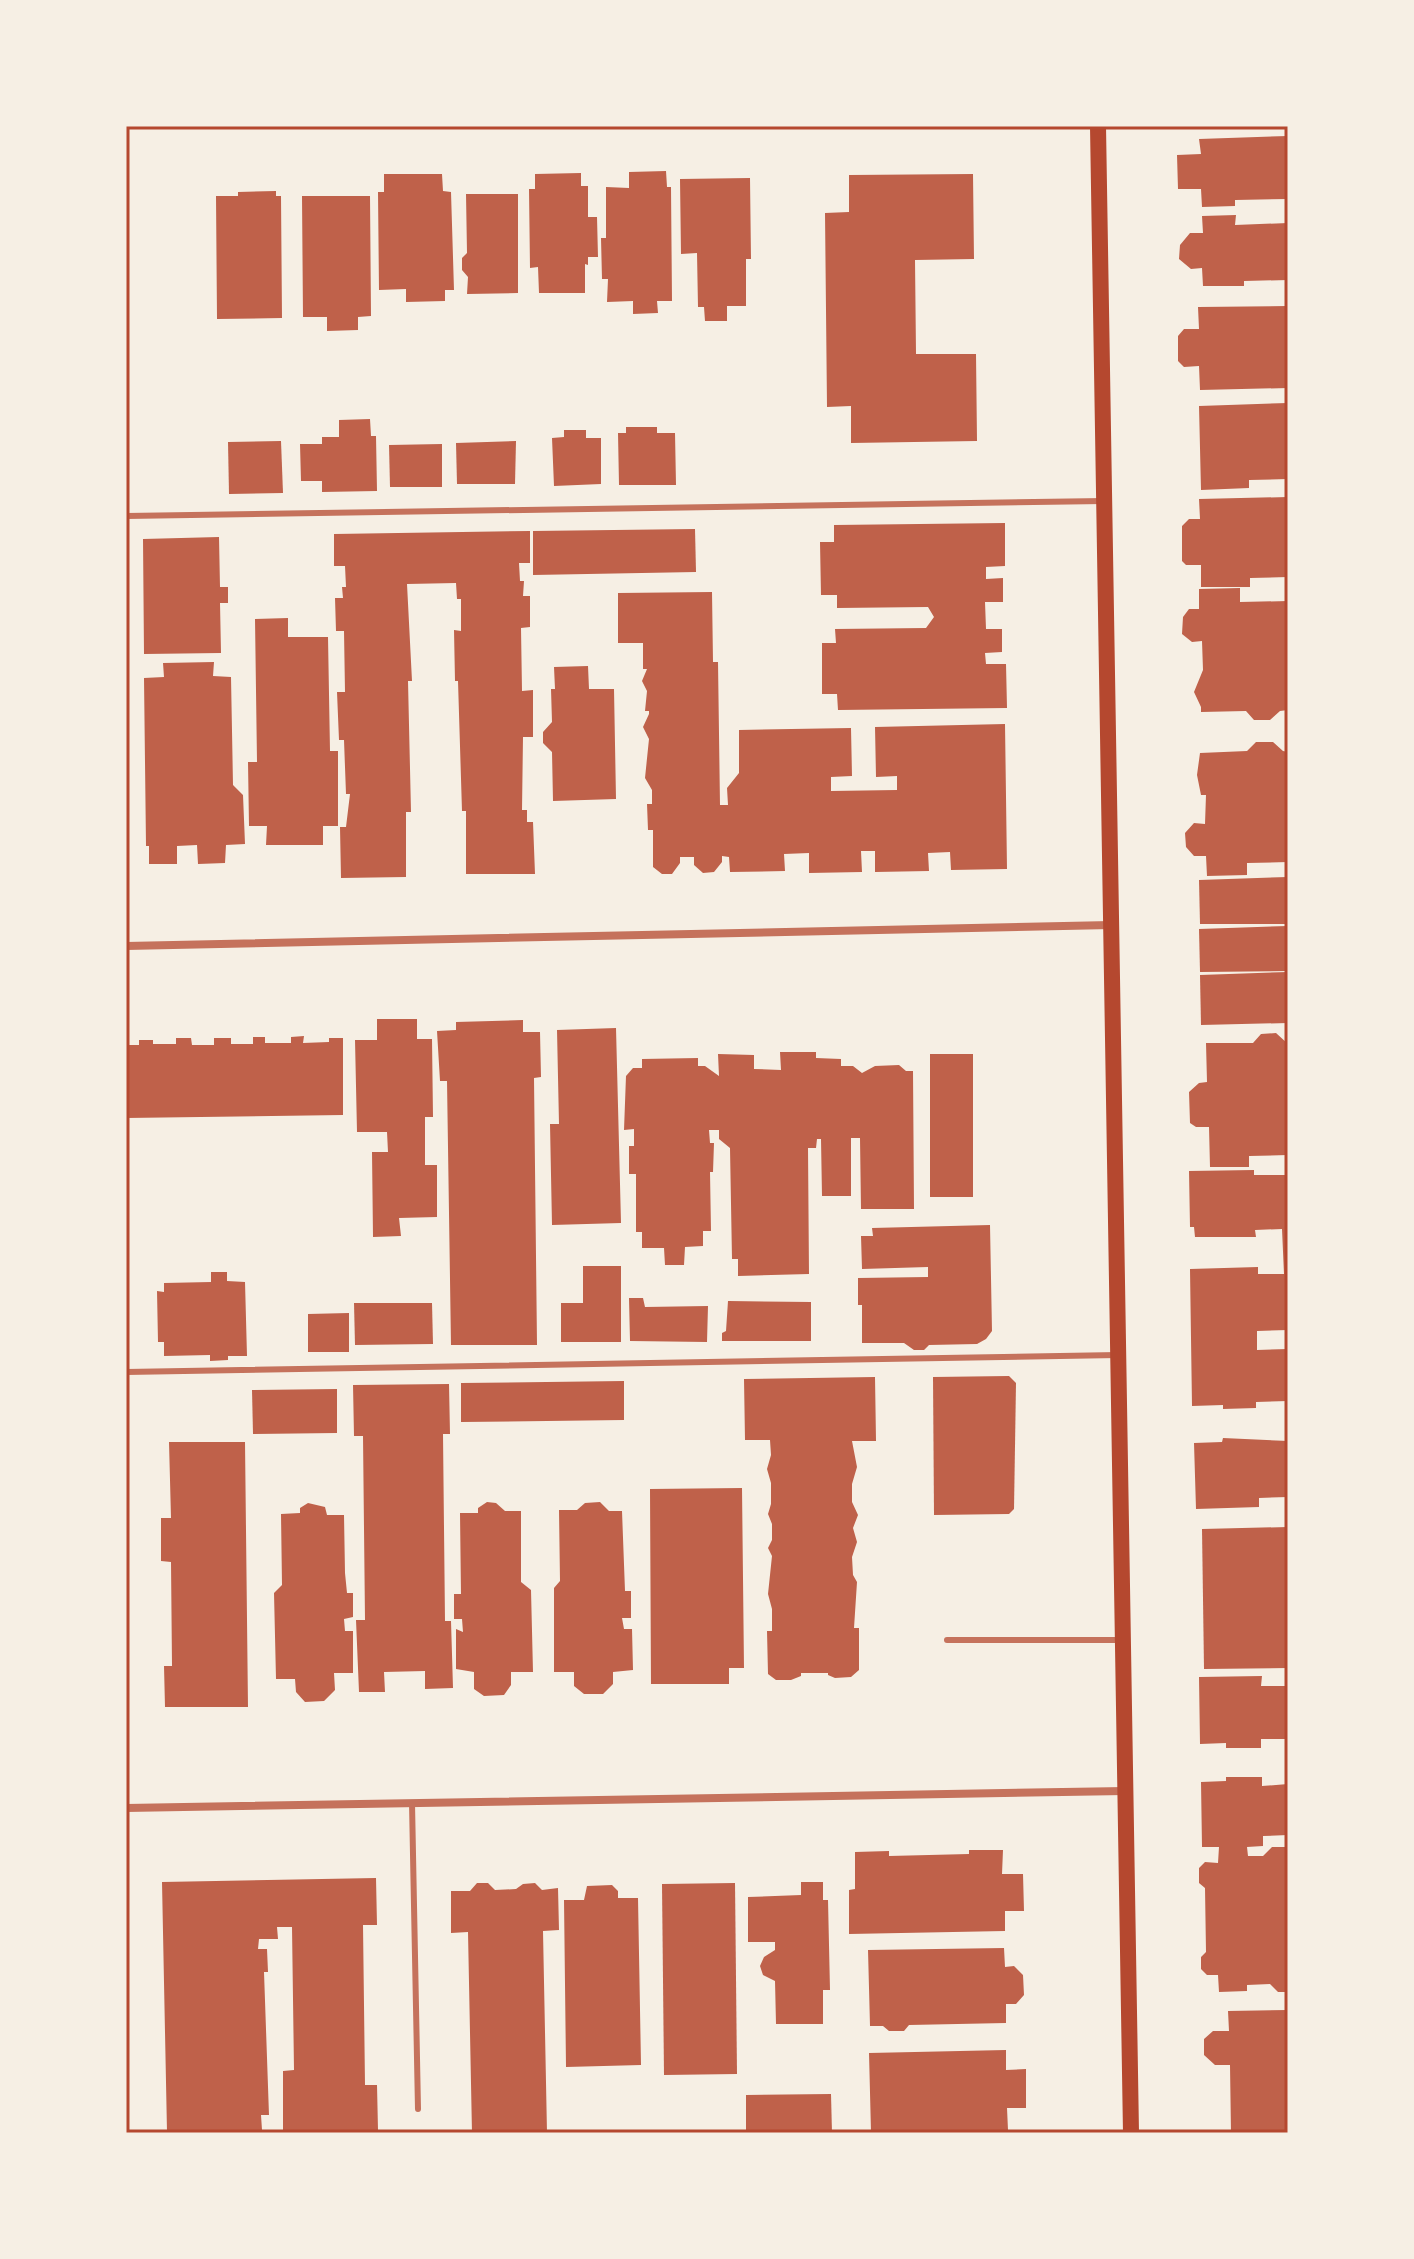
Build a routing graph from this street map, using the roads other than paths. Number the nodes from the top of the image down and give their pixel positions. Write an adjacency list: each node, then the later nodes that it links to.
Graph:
1 (1098, 126): 2 (main road)
2 (1104, 501): 3 (lane); 4 (main road)
3 (126, 516)
4 (1111, 925): 5 (street); 6 (main road)
5 (126, 946)
6 (1118, 1355): 7 (lane); 9 (main road)
7 (126, 1372)
8 (947, 1640): 9 (lane)
9 (1122, 1640): 10 (main road)
10 (1125, 1791): 11 (street); 14 (main road)
11 (412, 1803): 12 (street); 13 (lane)
12 (126, 1808)
13 (418, 2109)
14 (1131, 2133)

